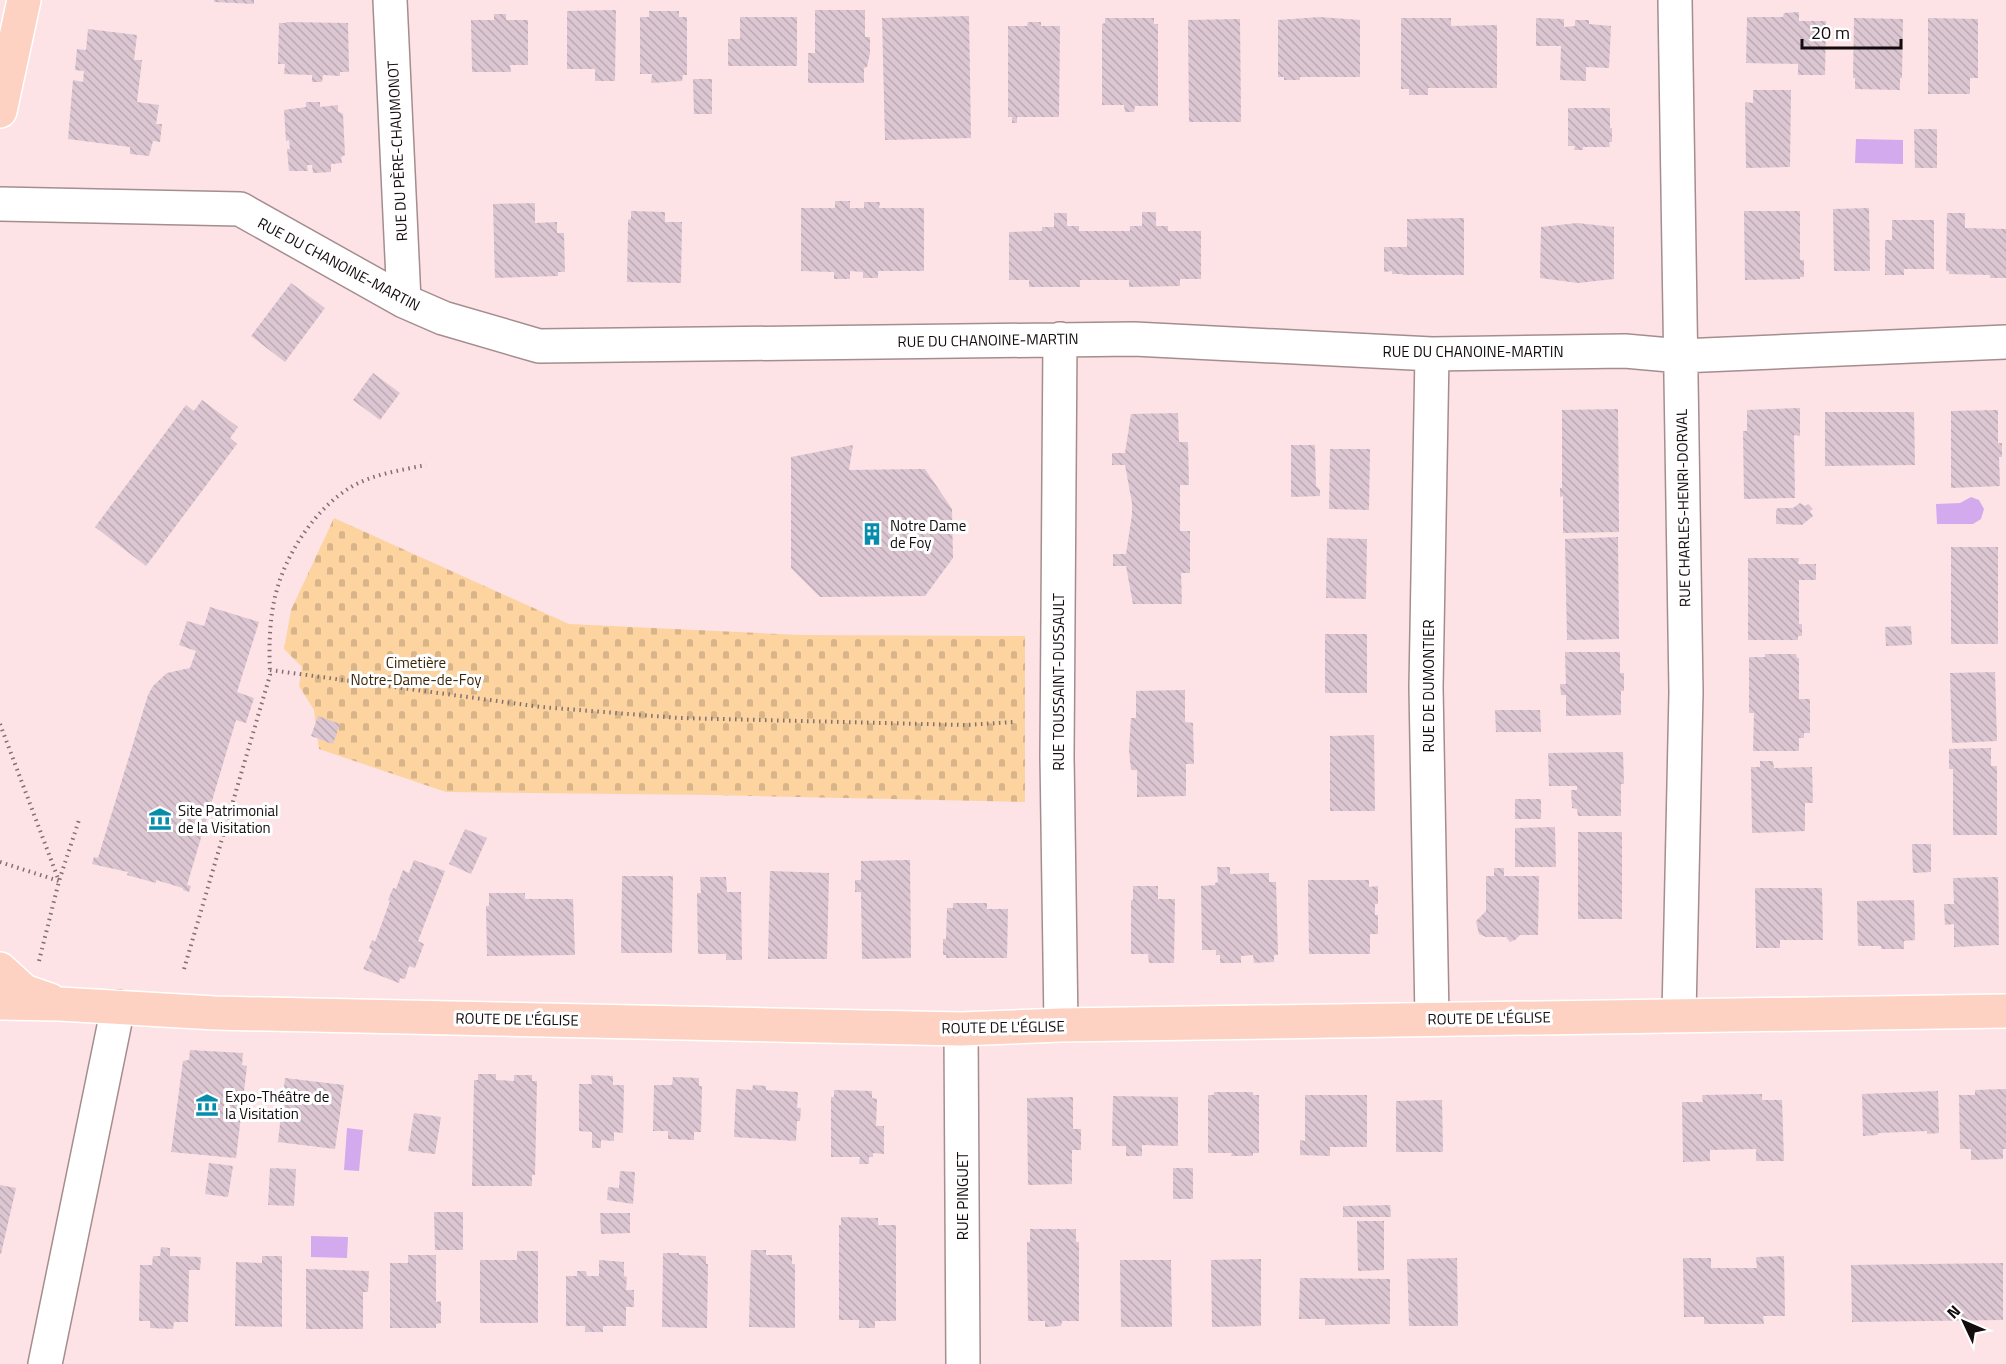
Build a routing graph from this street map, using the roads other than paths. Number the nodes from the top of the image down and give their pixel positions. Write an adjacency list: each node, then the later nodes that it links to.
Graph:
1 (24, 0): 4 (main road)
2 (390, 0): 6 (street, RUE DU PÈRE-CHAUMONOT)
3 (1675, 0): 10 (street, RUE CHARLES-HENRI-DORVAL)
4 (0, 111)
5 (0, 204): 6 (street, RUE DU CHANOINE-MARTIN)
6 (404, 302): 7 (street, RUE DU CHANOINE-MARTIN)
7 (1060, 339): 9 (street, RUE DU CHANOINE-MARTIN); 19 (street, RUE TOUSSAINT-DUSSAULT)
8 (2006, 342): 10 (street, RUE DU CHANOINE-MARTIN)
9 (1432, 354): 10 (street, RUE DU CHANOINE-MARTIN); 18 (street, RUE DE DUMONTIER)
10 (1681, 356): 16 (street, RUE CHARLES-HENRI-DORVAL)
11 (0, 969): 13 (main road)
12 (0, 1003): 13 (main road, ROUTE DE L'ÉGLISE)
13 (60, 1004): 14 (main road, ROUTE DE L'ÉGLISE); 17 (main road)
14 (118, 1007): 20 (main road, ROUTE DE L'ÉGLISE); 21 (street)
15 (2006, 1011): 16 (main road, ROUTE DE L'ÉGLISE)
16 (1679, 1015): 18 (main road, ROUTE DE L'ÉGLISE)
17 (0, 1016)
18 (1432, 1019): 19 (main road, ROUTE DE L'ÉGLISE)
19 (1060, 1025): 20 (main road, ROUTE DE L'ÉGLISE)
20 (961, 1029): 22 (street, RUE PINGUET)
21 (45, 1364)
22 (963, 1364)

